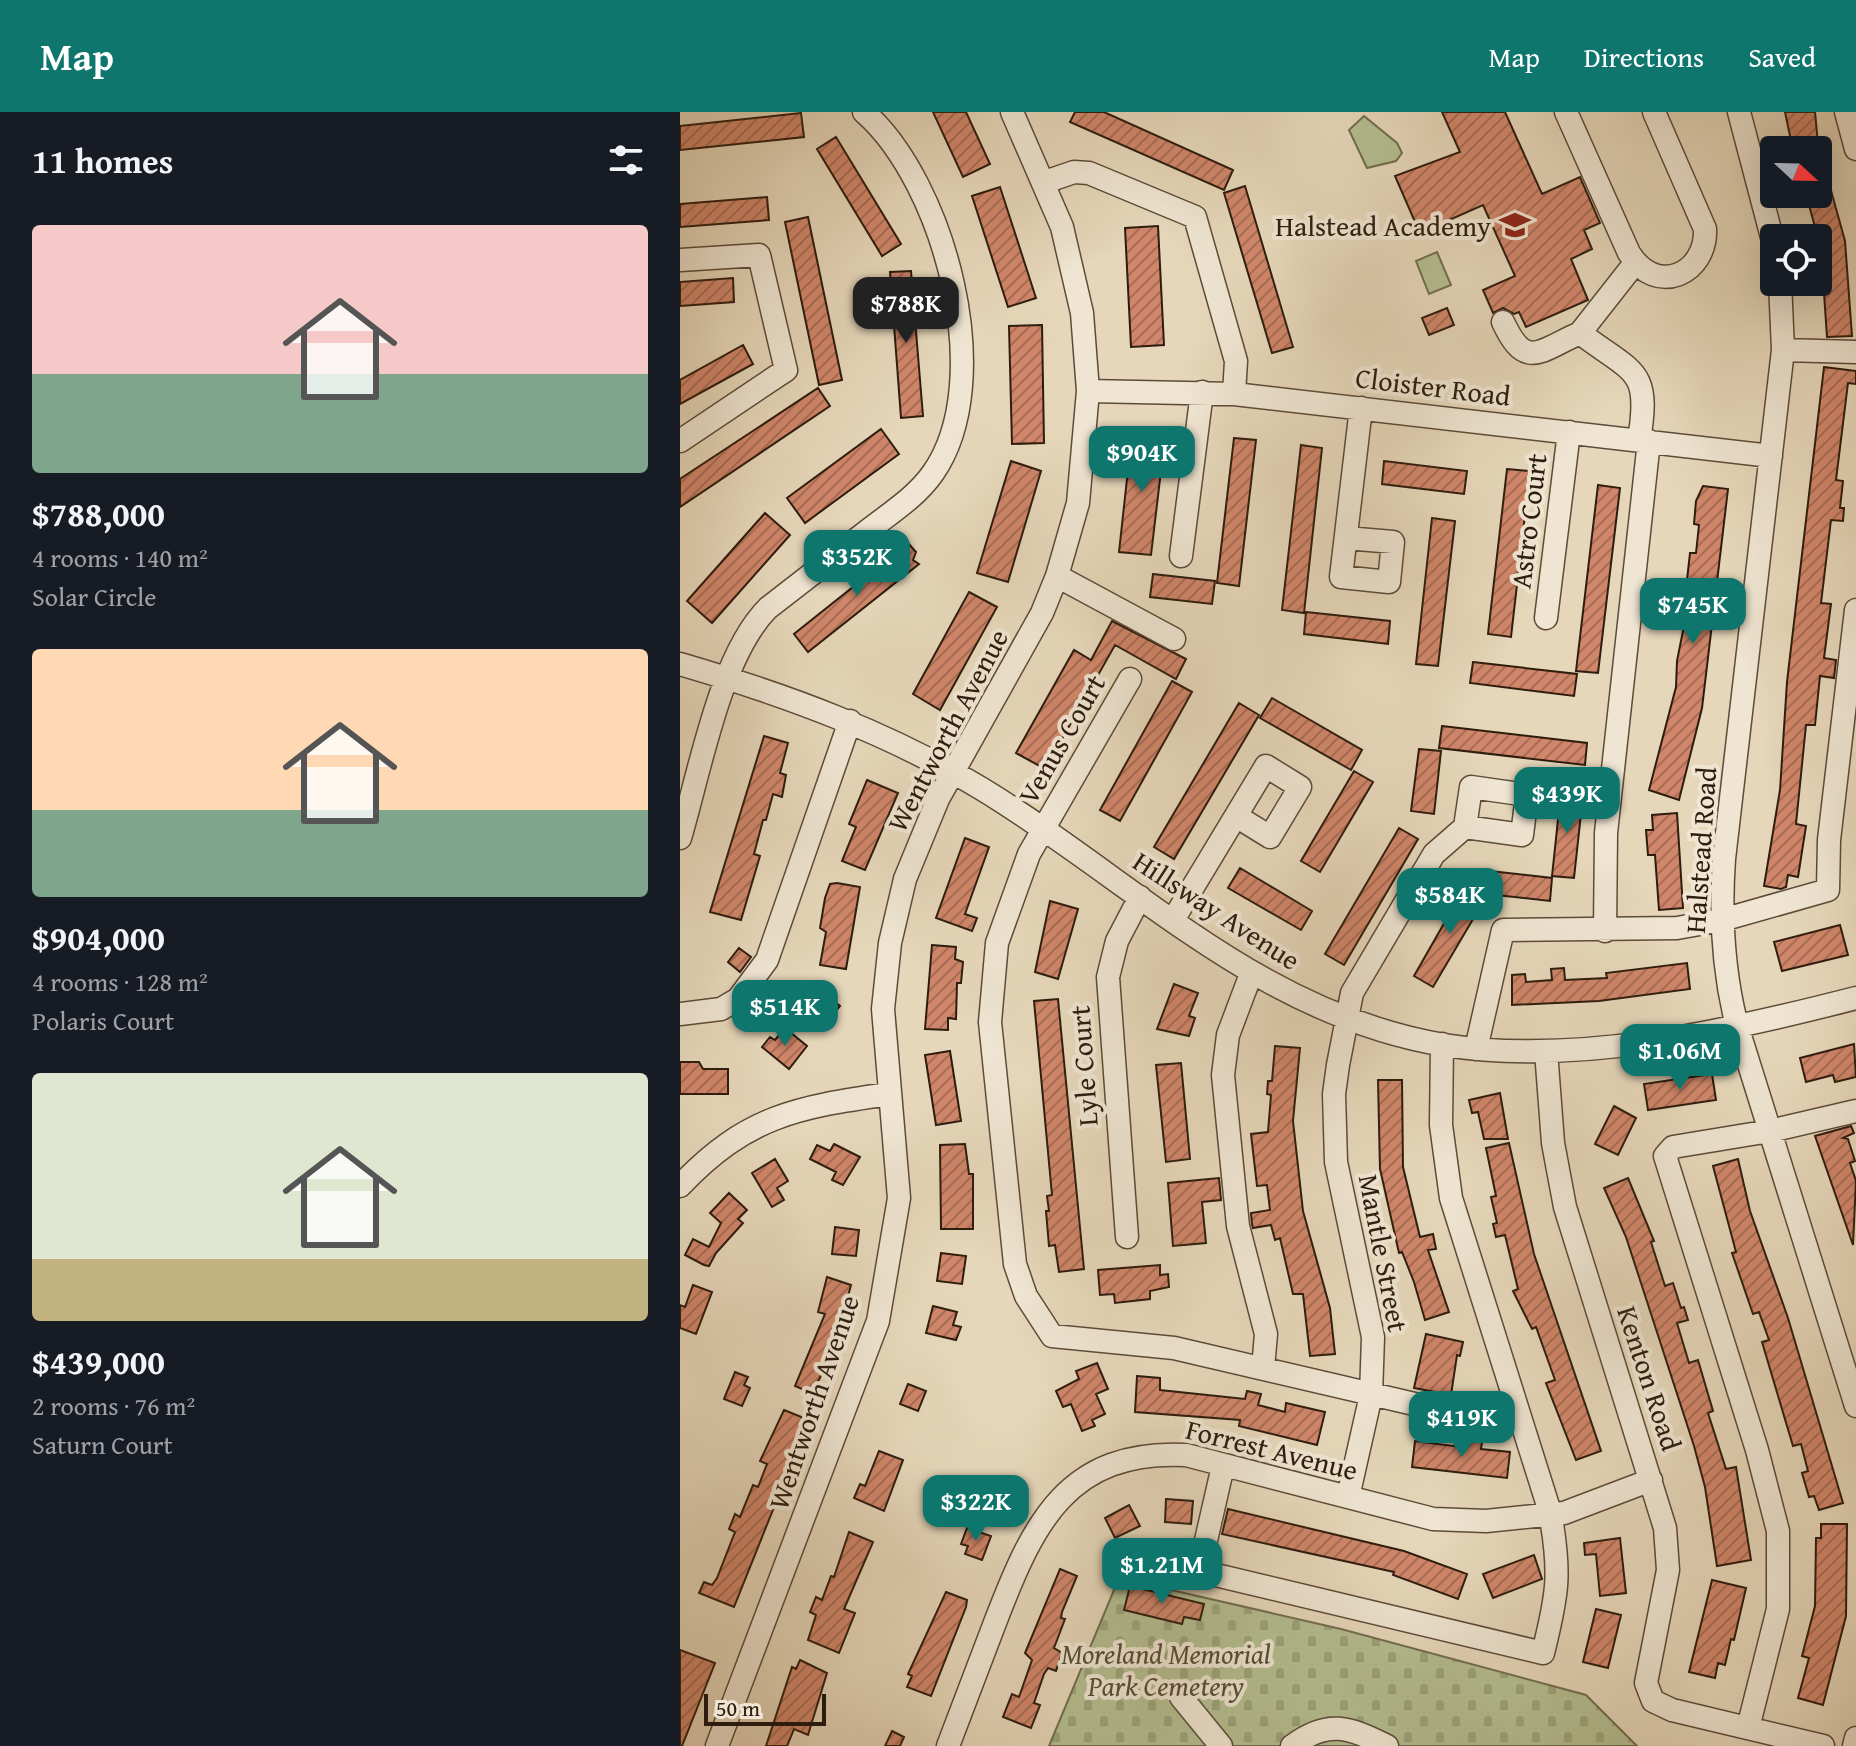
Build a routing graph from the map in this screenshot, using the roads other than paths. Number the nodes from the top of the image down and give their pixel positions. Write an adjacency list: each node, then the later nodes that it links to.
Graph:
1 (864, 112): 32 (street)
2 (1012, 112): 8 (street, Wentworth Avenue)
3 (1566, 112): 11 (street)
4 (1654, 112): 11 (street)
5 (1739, 112): 9 (street)
6 (1846, 112): 7 (street)
7 (1856, 149)
8 (1045, 182): 17 (street, Wentworth Avenue); 19 (street)
9 (1768, 224)
10 (680, 260): 22 (street)
11 (1635, 263): 14 (street)
12 (1781, 296): 15 (street, Halstead Road)
13 (1503, 322): 14 (street)
14 (1580, 333): 23 (street)
15 (1783, 350): 16 (street); 24 (street, Halstead Road)
16 (1856, 352)
17 (1088, 391): 18 (street, Cloister Road); 27 (street, Wentworth Avenue)
18 (1202, 392): 19 (street, Cloister Road); 26 (street)
19 (1234, 394): 20 (street, Cloister Road)
20 (1361, 408): 21 (street, Cloister Road); 25 (street)
21 (1569, 432): 23 (street, Cloister Road); 29 (street, Astro Court)
22 (680, 441)
23 (1644, 441): 24 (street, Cloister Road); 43 (street)
24 (1771, 456): 42 (street, Halstead Road)
25 (1346, 538)
26 (1181, 556)
27 (1057, 576): 30 (street); 35 (street, Wentworth Avenue)
28 (1856, 610): 42 (street)
29 (1546, 618)
30 (1174, 639)
31 (680, 664): 32 (street, Hillsway Avenue)
32 (727, 678): 34 (street, Hillsway Avenue); 39 (street)
33 (1130, 679): 38 (street, Venus Court)
34 (850, 721): 35 (street, Hillsway Avenue); 46 (street)
35 (953, 772): 38 (street, Hillsway Avenue); 52 (street, Wentworth Avenue)
36 (1236, 816): 41 (street)
37 (1465, 827): 47 (street, Mantle Street)
38 (1044, 830): 40 (street, Hillsway Avenue); 57 (street, Venus Court)
39 (680, 838)
40 (1140, 897): 41 (street, Hillsway Avenue); 56 (street, Lyle Court)
41 (1173, 920): 44 (street, Hillsway Avenue)
42 (1722, 920): 43 (street); 48 (street, Halstead Road)
43 (1605, 931): 50 (street)
44 (1251, 974): 47 (street, Hillsway Avenue); 57 (street)
45 (1856, 998): 48 (street, Hillsway Avenue)
46 (680, 1014)
47 (1346, 1019): 49 (street, Hillsway Avenue); 58 (street, Mantle Street)
48 (1737, 1026): 51 (street, Hillsway Avenue); 54 (street, Halstead Road)
49 (1442, 1044): 50 (street, Hillsway Avenue); 59 (street)
50 (1476, 1049): 51 (street, Hillsway Avenue)
51 (1546, 1051): 62 (street, Kenton Road)
52 (889, 1094): 55 (street); 68 (street, Wentworth Avenue)
53 (1856, 1111): 54 (street)
54 (1770, 1131): 60 (street, Halstead Road); 66 (street)
55 (680, 1186)
56 (1127, 1237)
57 (1263, 1368): 58 (street)
58 (1371, 1395): 59 (street); 63 (street, Mantle Street)
59 (1515, 1403): 64 (street)
60 (1856, 1406)
61 (1223, 1466): 63 (street, Forrest Avenue); 64 (street); 69 (street, Forrest Avenue)
62 (1651, 1480): 64 (street, Forrest Avenue); 66 (street, Kenton Road)
63 (1348, 1497): 64 (street, Forrest Avenue)
64 (1550, 1512)
65 (1181, 1697): 70 (street)
66 (1748, 1728): 73 (street)
67 (1856, 1738): 74 (street)
68 (717, 1746)
69 (948, 1746)
70 (1221, 1746)
71 (1292, 1746): 72 (street)
72 (1387, 1746)
73 (1823, 1746)
74 (1854, 1746)

